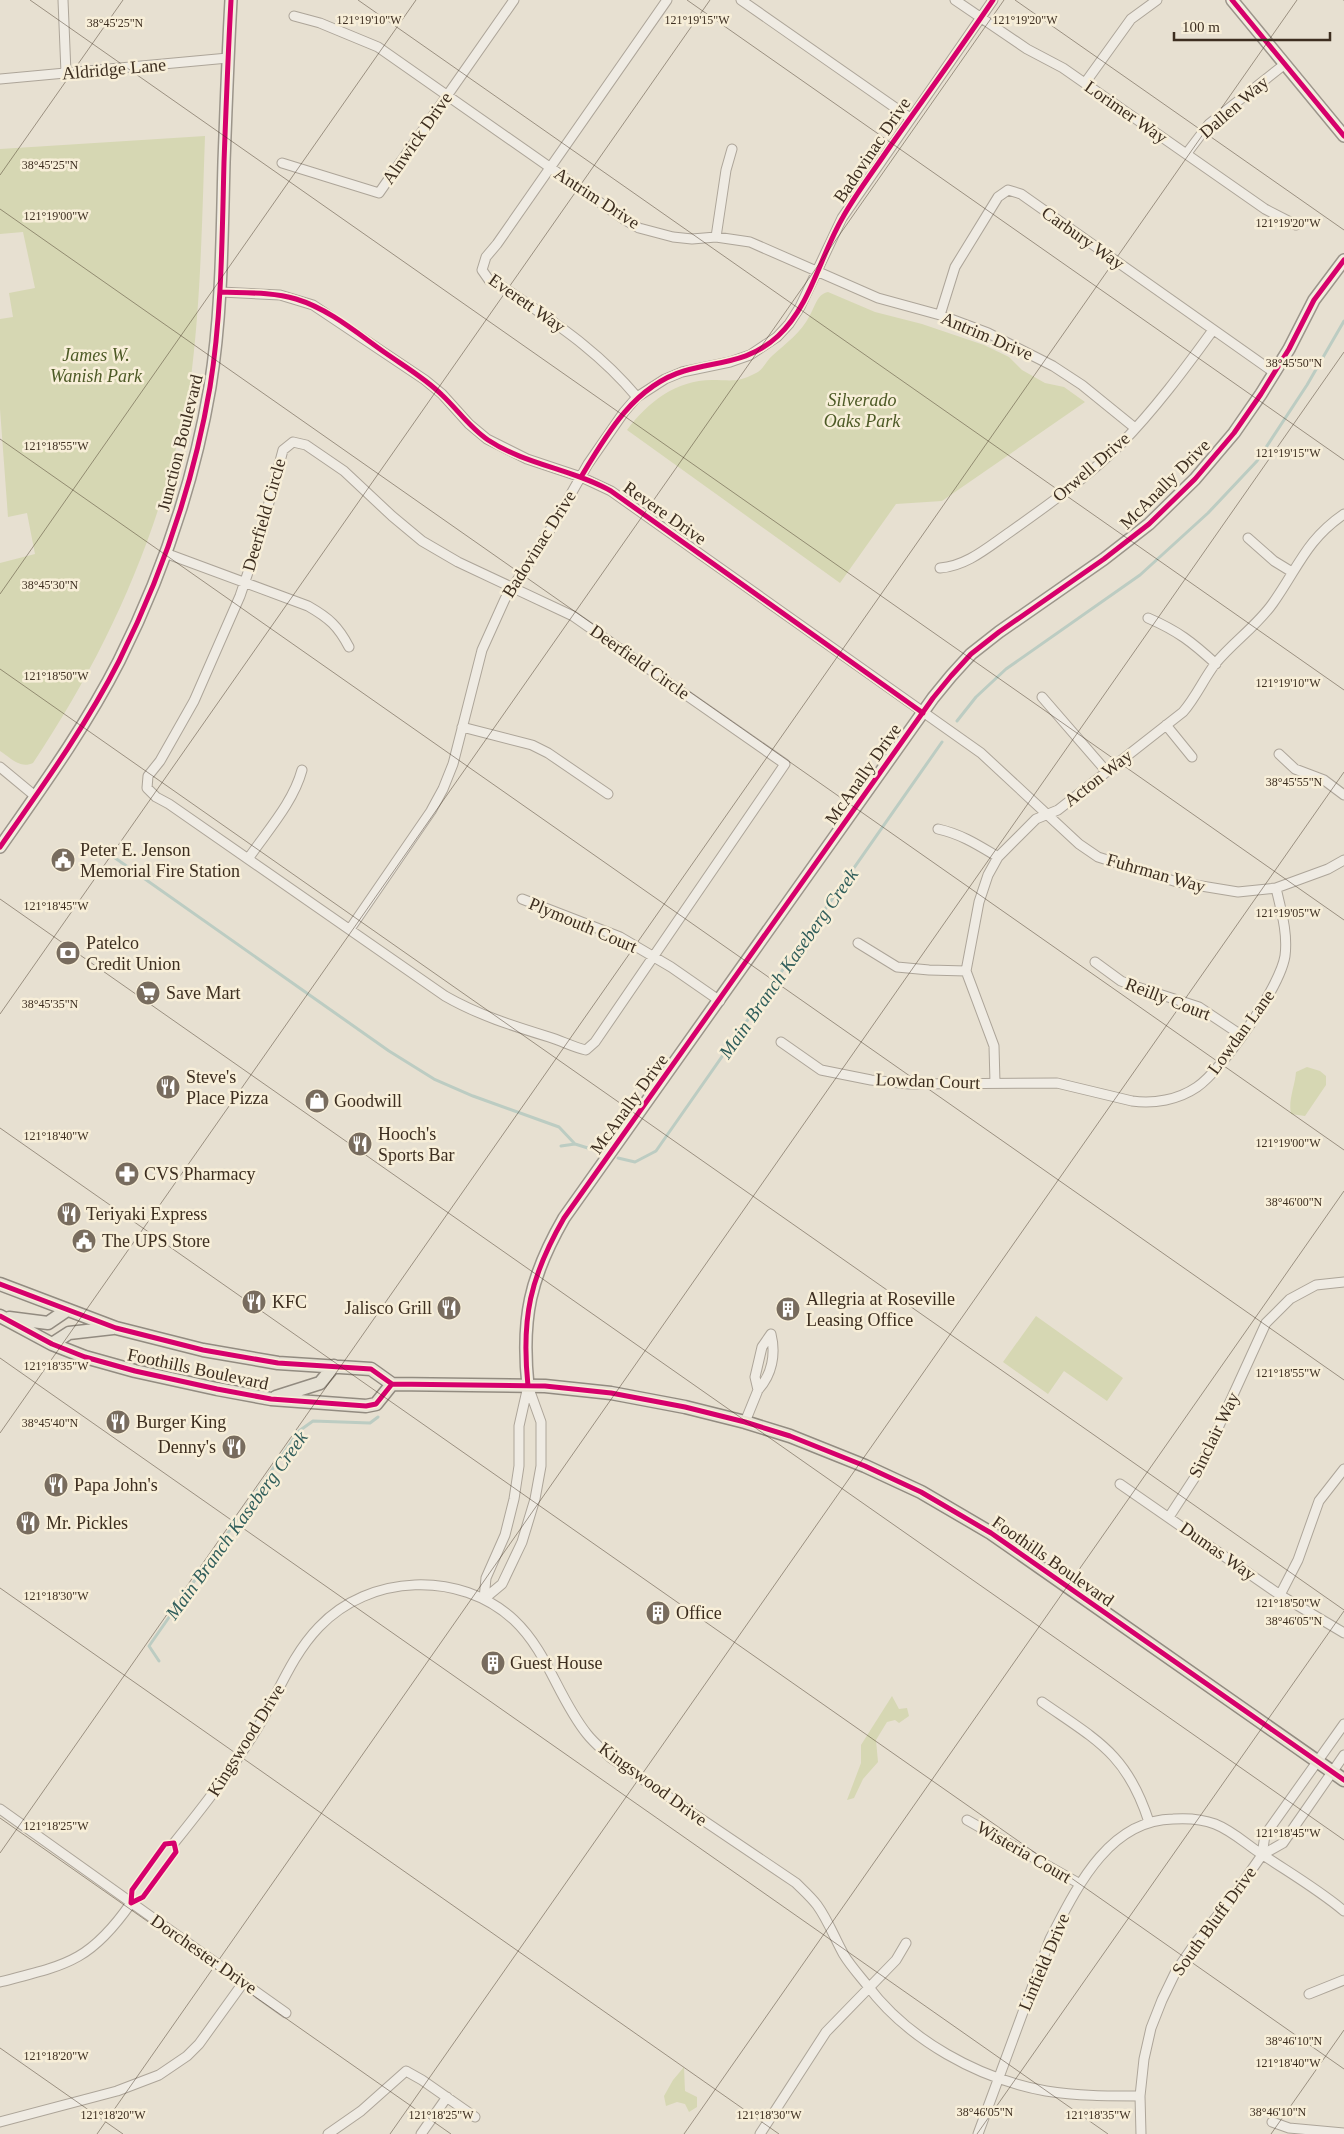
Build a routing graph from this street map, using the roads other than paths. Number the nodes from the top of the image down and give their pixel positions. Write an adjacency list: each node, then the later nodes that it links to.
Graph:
1 (63, 0): 14 (street)
2 (231, 0): 12 (street, Junction Boulevard)
3 (514, 0): 17 (street, Alnwick Drive)
4 (667, 0): 23 (street, Everett Way)
5 (740, 0): 18 (street)
6 (956, 0): 11 (street, Lorimer Way)
7 (993, 0): 11 (street, Badovinac Drive)
8 (1157, 0): 16 (street)
9 (1232, 0): 13 (street)
10 (294, 16): 17 (street, Antrim Drive)
11 (981, 17): 16 (street, Lorimer Way); 18 (street, Badovinac Drive)
12 (228, 58): 14 (street, Aldridge Lane); 28 (street, Junction Boulevard)
13 (1285, 64): 19 (street); 21 (street, Dallen Way)
14 (66, 73): 15 (street, Aldridge Lane)
15 (0, 79)
16 (1085, 83): 21 (street, Lorimer Way)
17 (448, 96): 22 (street, Alnwick Drive); 23 (street, Antrim Drive)
18 (910, 118): 27 (street, Badovinac Drive)
19 (1344, 136)
20 (732, 149): 25 (street)
21 (1186, 154): 24 (street, Lorimer Way)
22 (282, 163)
23 (550, 168): 25 (street, Antrim Drive); 32 (street, Everett Way)
24 (1296, 225)
25 (716, 237): 27 (street, Antrim Drive)
26 (1344, 260): 31 (street, McAnally Drive)
27 (816, 272): 29 (street, Antrim Drive); 32 (street, Badovinac Drive)
28 (221, 292): 34 (street, Revere Drive); 37 (street, Junction Boulevard)
29 (940, 316): 30 (street, Carbury Way); 33 (street, Antrim Drive)
30 (1213, 330): 31 (street, Carbury Way); 33 (street, Orwell Drive)
31 (1275, 372): 46 (street, McAnally Drive)
32 (637, 397): 34 (street, Badovinac Drive)
33 (1136, 428): 38 (street, Orwell Drive)
34 (581, 477): 41 (street, Badovinac Drive); 46 (street, Revere Drive)
35 (1344, 514): 39 (street, Acton Way)
36 (1248, 538): 39 (street)
37 (165, 554): 40 (street); 56 (street, Junction Boulevard)
38 (940, 568)
39 (1292, 572): 44 (street, Acton Way)
40 (244, 582): 41 (street, Deerfield Circle); 43 (street); 61 (street, Deerfield Circle)
41 (512, 586): 48 (street, Badovinac Drive); 67 (street, Deerfield Circle)
42 (1148, 618): 44 (street)
43 (349, 647)
44 (1216, 664): 47 (street, Acton Way)
45 (1042, 697): 53 (street)
46 (923, 713): 57 (street, Fuhrman Way); 70 (street, McAnally Drive)
47 (1166, 725): 50 (street); 53 (street, Acton Way)
48 (462, 727): 54 (street); 65 (street, Badovinac Drive)
49 (1279, 754): 55 (street)
50 (1192, 758)
51 (0, 767): 56 (street)
52 (302, 770): 61 (street)
53 (1107, 772): 57 (street, Acton Way)
54 (608, 794)
55 (1344, 795)
56 (36, 796): 59 (street, Junction Boulevard)
57 (1047, 814): 60 (street, Acton Way); 63 (street, Fuhrman Way)
58 (938, 829): 60 (street)
59 (0, 847)
60 (998, 857): 69 (street, Acton Way)
61 (248, 859): 65 (street, Deerfield Circle)
62 (1344, 860): 63 (street, Fuhrman Way)
63 (1276, 888): 71 (street, Lowdan Lane)
64 (522, 899): 67 (street, Plymouth Court)
65 (350, 929): 67 (street, Deerfield Circle)
66 (858, 943): 69 (street)
67 (655, 956): 70 (street, Plymouth Court)
68 (1094, 962): 71 (street, Reilly Court)
69 (966, 971): 73 (street)
70 (720, 1001): 83 (street, McAnally Drive)
71 (1241, 1035): 73 (street, Lowdan Lane)
72 (781, 1042): 73 (street, Lowdan Court)
73 (995, 1083)
74 (1344, 1282): 88 (street, Sinclair Way)
75 (0, 1284): 76 (main road, Foothills Boulevard)
76 (67, 1310): 77 (main road); 78 (main road, Foothills Boulevard)
77 (0, 1317): 80 (main road, Foothills Boulevard)
78 (116, 1328): 80 (main road); 81 (main road, Foothills Boulevard)
79 (771, 1334): 85 (street)
80 (52, 1344): 84 (main road, Foothills Boulevard)
81 (334, 1366): 82 (main road, Foothills Boulevard); 84 (main road)
82 (392, 1384): 83 (main road, Foothills Boulevard); 84 (main road, Foothills Boulevard)
83 (528, 1386): 85 (main road, Foothills Boulevard); 90 (street, McAnally Drive); 90 (street, McAnally Drive)
84 (271, 1399)
85 (745, 1422): 95 (main road, Foothills Boulevard)
86 (1344, 1469): 89 (street)
87 (1120, 1484): 88 (street, Dumas Way)
88 (1169, 1518): 89 (street, Dumas Way)
89 (1280, 1594): 91 (street, Dumas Way)
90 (484, 1598): 101 (street, Kingswood Drive); 110 (street, Kingswood Drive)
91 (1344, 1632)
92 (1042, 1702): 100 (street)
93 (1344, 1724): 95 (street, South Bluff Drive)
94 (1344, 1755): 96 (street, South Bluff Drive)
95 (1317, 1762): 96 (main road, Foothills Boulevard); 102 (street, South Bluff Drive)
96 (1333, 1772): 97 (main road, Foothills Boulevard); 102 (street, South Bluff Drive)
97 (1344, 1780)
98 (0, 1809): 104 (street, Dorchester Drive)
99 (967, 1820): 103 (street, Wisteria Court)
100 (1148, 1822): 102 (street, Linfield Drive); 103 (street, Linfield Drive)
101 (174, 1843)
102 (1262, 1855): 105 (street, Linfield Drive); 114 (street, South Bluff Drive)
103 (1080, 1884): 113 (street, Linfield Drive)
104 (131, 1903): 108 (street); 109 (street, Dorchester Drive)
105 (1344, 1911)
106 (906, 1943): 110 (street)
107 (1344, 1980): 111 (street)
108 (0, 1982)
109 (243, 1982): 112 (street, Dorchester Drive); 117 (street)
110 (869, 1988): 113 (street, Kingswood Drive); 122 (street)
111 (1309, 1994)
112 (286, 2013)
113 (998, 2078): 114 (street, Kingswood Drive); 123 (street, Linfield Drive)
114 (1140, 2096): 124 (street, South Bluff Drive)
115 (447, 2097): 116 (street); 120 (street); 121 (street)
116 (475, 2117)
117 (0, 2122)
118 (1272, 2122): 119 (street)
119 (1344, 2133)
120 (328, 2134)
121 (422, 2134)
122 (760, 2134)
123 (978, 2134)
124 (1141, 2134)

